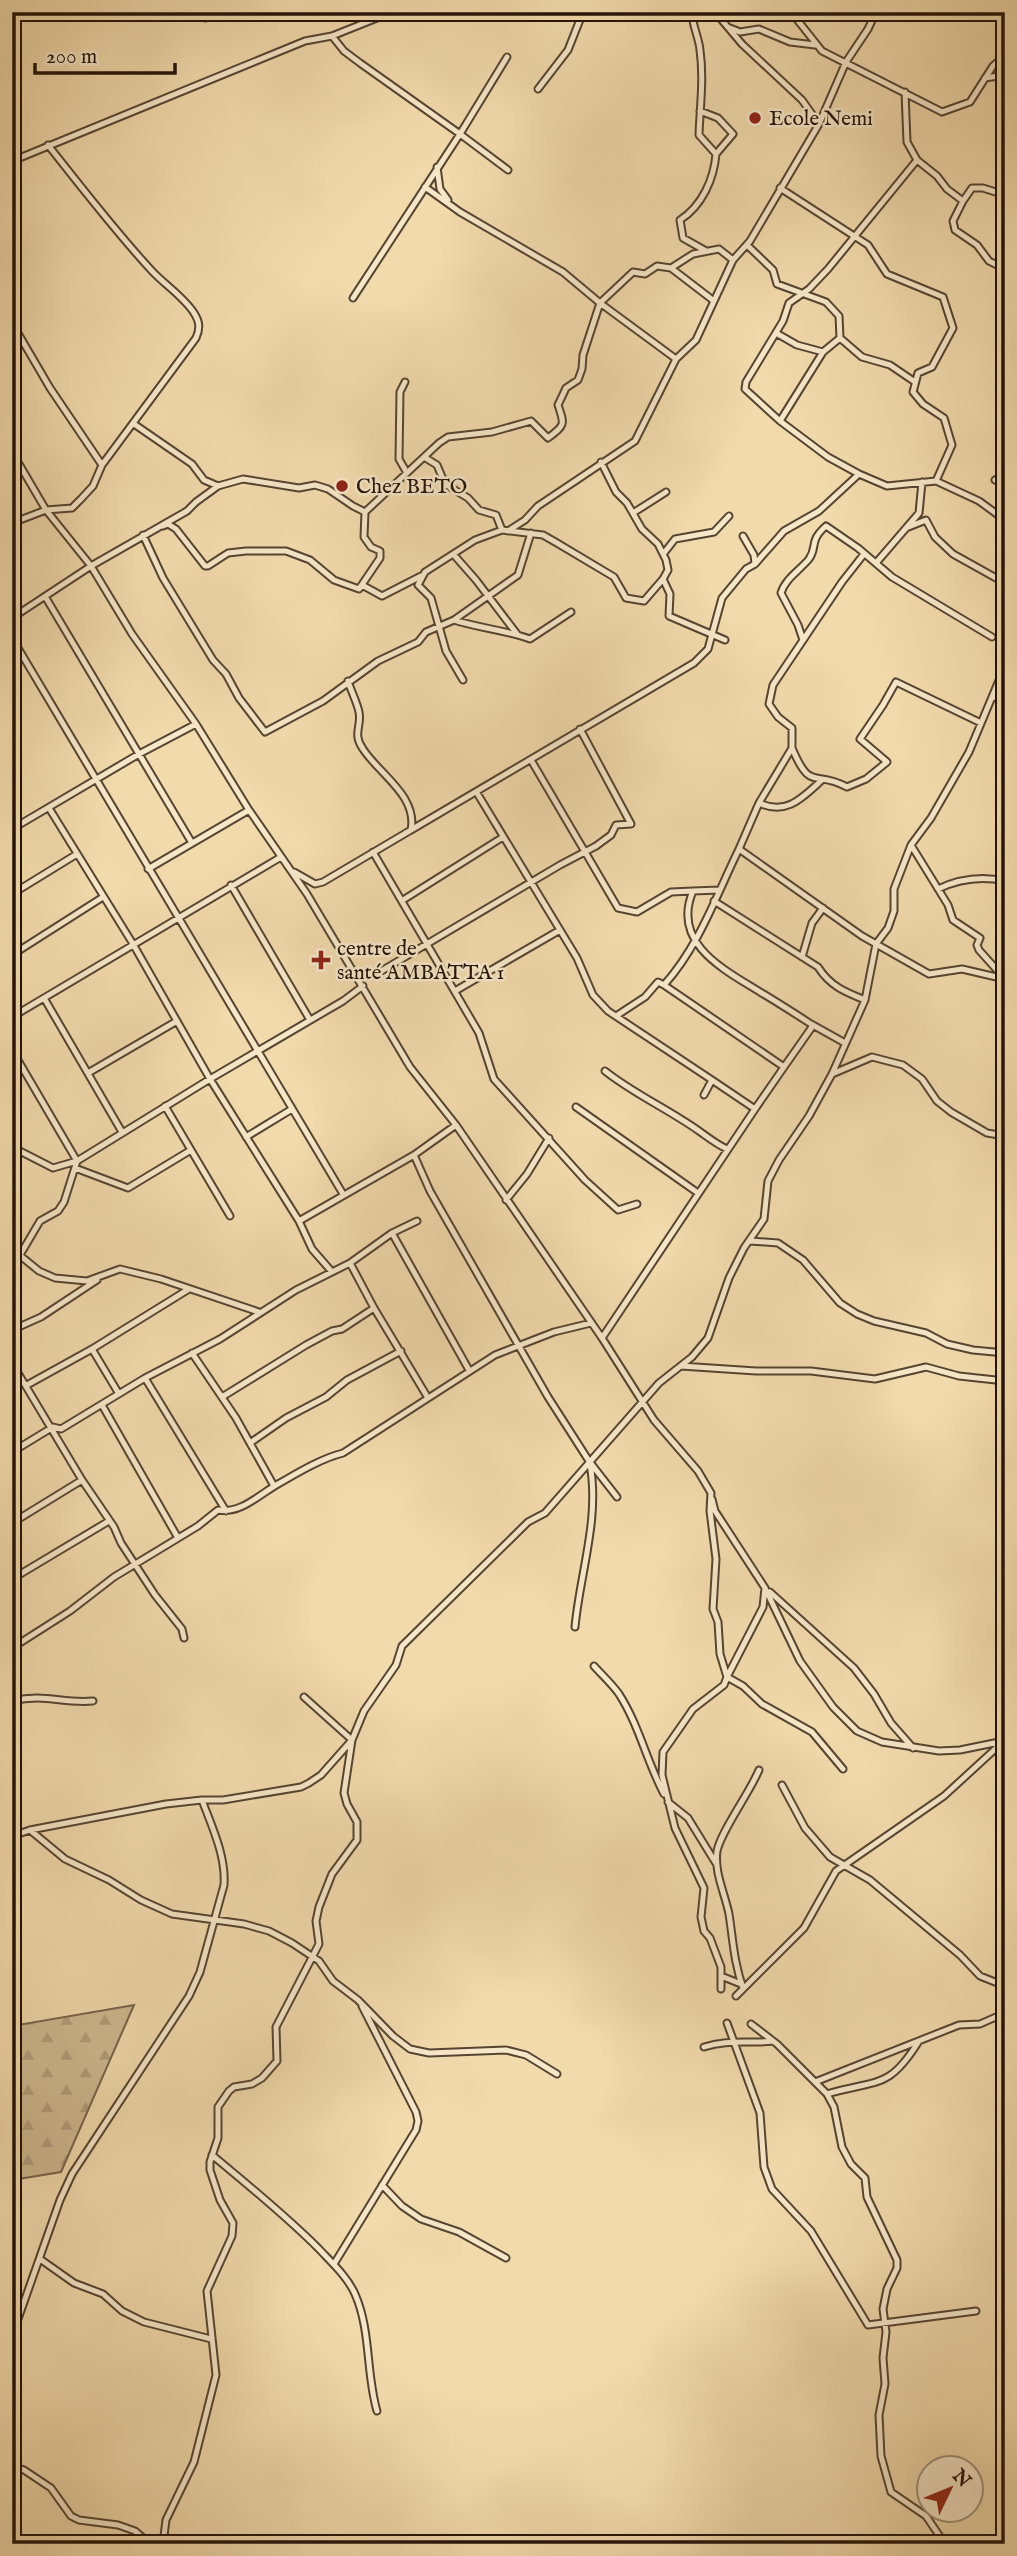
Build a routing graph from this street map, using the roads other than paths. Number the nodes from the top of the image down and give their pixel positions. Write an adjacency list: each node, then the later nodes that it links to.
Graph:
1 (392, 12): 8 (street)
2 (583, 12): 15 (street)
3 (692, 12): 17 (street)
4 (715, 12): 7 (street)
5 (791, 12): 9 (street)
6 (876, 12): 12 (street)
7 (727, 26): 9 (street); 18 (street)
8 (332, 36): 19 (street); 20 (street)
9 (816, 45): 12 (street)
10 (1005, 56): 14 (street)
11 (508, 57): 19 (street)
12 (846, 62): 16 (street); 18 (street)
13 (1005, 75): 14 (street)
14 (985, 78): 16 (street)
15 (537, 89)
16 (905, 92): 22 (street)
17 (700, 111): 21 (street); 21 (street)
18 (819, 124): 27 (street)
19 (460, 134): 24 (street); 25 (street)
20 (48, 145): 23 (street); 49 (street)
21 (716, 154): 33 (street)
22 (917, 160): 29 (street); 31 (street)
23 (12, 161)
24 (437, 167): 26 (street); 30 (street)
25 (508, 170)
26 (425, 187): 30 (street); 38 (street)
27 (780, 188): 31 (street); 32 (street)
28 (1005, 195): 29 (street)
29 (963, 201): 36 (street)
30 (460, 212): 40 (street)
31 (854, 237): 37 (street); 47 (street)
32 (747, 245): 34 (street); 37 (street)
33 (706, 251): 34 (street); 35 (street)
34 (733, 260): 39 (street)
35 (671, 268): 39 (street); 40 (street)
36 (1005, 269)
37 (802, 294): 42 (street); 43 (street)
38 (353, 298)
39 (714, 301): 45 (street)
40 (600, 303): 45 (street); 51 (street)
41 (12, 323): 53 (street)
42 (776, 333): 44 (street); 48 (street)
43 (840, 338): 44 (street); 47 (street)
44 (823, 352): 48 (street)
45 (676, 359): 52 (street)
46 (405, 382): 54 (street)
47 (915, 382): 57 (street)
48 (780, 421): 55 (street)
49 (134, 424): 53 (street); 60 (street)
50 (12, 452): 62 (street)
51 (424, 457): 54 (street); 70 (street)
52 (601, 462): 64 (street); 70 (street)
53 (102, 465): 62 (street)
54 (407, 473): 63 (street)
55 (859, 474): 59 (street); 78 (street)
56 (1005, 476): 58 (street)
57 (936, 481): 59 (street); 66 (street)
58 (995, 481)
59 (922, 482): 69 (street)
60 (218, 486): 63 (street); 68 (street)
61 (666, 492): 64 (street)
62 (46, 510): 67 (street); 79 (street)
63 (365, 512): 83 (street)
64 (633, 513): 74 (street)
65 (729, 516): 74 (street)
66 (1005, 520)
67 (12, 523)
68 (163, 526): 72 (street); 83 (street)
69 (906, 528): 77 (street); 82 (street)
70 (505, 531): 71 (street); 76 (street)
71 (531, 533): 81 (street); 84 (street)
72 (143, 535): 79 (street); 98 (street)
73 (743, 536): 78 (street)
74 (664, 553): 81 (street)
75 (864, 554): 77 (street); 95 (street); 95 (street)
76 (454, 555): 80 (street); 84 (street)
77 (876, 563): 92 (street)
78 (755, 564): 91 (street)
79 (91, 566): 85 (street); 102 (street)
80 (423, 576): 83 (street); 89 (street)
81 (663, 579): 91 (street)
82 (1005, 583)
83 (362, 585)
84 (488, 597): 88 (street); 90 (street)
85 (46, 598): 87 (street); 105 (street)
86 (571, 612): 90 (street)
87 (13, 616)
88 (454, 620): 89 (street); 90 (street)
89 (438, 627): 97 (street); 98 (street)
90 (517, 634)
91 (711, 634): 94 (street); 103 (street)
92 (992, 637)
93 (12, 638): 107 (street)
94 (725, 640)
95 (803, 640): 104 (street)
96 (1005, 666): 99 (street)
97 (463, 680)
98 (348, 681): 114 (street)
99 (992, 697): 100 (street); 101 (street)
100 (1005, 698)
101 (981, 723): 108 (street); 117 (street)
102 (196, 724): 105 (street); 112 (street)
103 (580, 729): 106 (street); 119 (street)
104 (792, 748): 108 (street); 110 (street)
105 (139, 754): 107 (street); 116 (street)
106 (531, 760): 109 (street); 119 (street)
107 (95, 779): 111 (street); 123 (street)
108 (822, 780): 110 (street)
109 (477, 793): 114 (street); 115 (street)
110 (759, 803): 118 (street)
111 (49, 808): 113 (street); 121 (street)
112 (249, 810): 116 (street); 122 (street)
113 (12, 830)
114 (411, 830): 120 (street)
115 (503, 837): 126 (street); 133 (street)
116 (192, 844): 123 (street)
117 (911, 845): 128 (street); 141 (street)
118 (739, 849): 129 (street); 135 (street)
119 (584, 851): 126 (street); 130 (street)
120 (373, 852): 124 (street); 133 (street)
121 (77, 854): 131 (street); 132 (street)
122 (281, 857): 124 (street); 127 (street)
123 (149, 869): 136 (street)
124 (291, 870): 144 (street)
125 (1005, 881): 128 (street)
126 (531, 883): 137 (street); 139 (street)
127 (231, 885): 136 (street); 153 (street)
128 (938, 889): 145 (street)
129 (719, 890): 130 (street); 134 (street)
130 (693, 891): 138 (street)
131 (12, 894)
132 (103, 897): 140 (street); 142 (street)
133 (403, 900): 139 (street)
134 (714, 901): 138 (street); 143 (street)
135 (823, 908): 141 (street); 143 (street)
136 (178, 918): 140 (street); 158 (street)
137 (560, 930): 148 (street); 151 (street)
138 (696, 942): 146 (street); 155 (street)
139 (428, 943): 144 (street); 148 (street)
140 (132, 944): 149 (street); 154 (street)
141 (876, 944): 145 (street); 150 (street)
142 (12, 955)
143 (802, 957): 150 (street)
144 (352, 967): 147 (street)
145 (1005, 979)
146 (664, 985): 151 (street); 159 (street)
147 (363, 986): 153 (street); 170 (street)
148 (456, 991): 174 (street)
149 (44, 998): 152 (street); 161 (street)
150 (865, 1000): 156 (street)
151 (616, 1016): 164 (street)
152 (12, 1017)
153 (310, 1020): 158 (street)
154 (177, 1021): 161 (street); 163 (street)
155 (811, 1024): 156 (street); 159 (street)
156 (845, 1043): 162 (street)
157 (12, 1050): 179 (street)
158 (257, 1051): 163 (street); 169 (street)
159 (784, 1067): 168 (street)
160 (605, 1071): 176 (street)
161 (88, 1073): 171 (street)
162 (832, 1074): 172 (street); 189 (street)
163 (210, 1079): 166 (street); 173 (street)
164 (712, 1080): 165 (street); 168 (street)
165 (704, 1096)
166 (165, 1106): 171 (street); 177 (street)
167 (576, 1107): 181 (street)
168 (755, 1109): 176 (street)
169 (292, 1110): 173 (street); 182 (street)
170 (456, 1125): 178 (street); 183 (street)
171 (122, 1132): 179 (street)
172 (1005, 1136)
173 (246, 1137): 187 (street)
174 (549, 1138): 183 (street); 184 (street)
175 (12, 1147): 179 (street)
176 (727, 1149): 181 (street)
177 (191, 1150): 180 (street); 185 (street)
178 (414, 1155): 182 (street); 201 (street)
179 (77, 1161): 180 (street)
180 (75, 1168): 191 (street)
181 (698, 1193): 200 (street)
182 (343, 1194): 187 (street)
183 (506, 1200): 198 (street)
184 (637, 1204)
185 (230, 1216)
186 (417, 1220): 188 (street)
187 (299, 1221): 193 (street)
188 (392, 1233): 192 (street); 208 (street)
189 (750, 1241): 205 (street); 207 (street)
190 (13, 1249): 191 (street)
191 (20, 1255): 194 (street)
192 (350, 1264): 193 (street); 196 (street)
193 (332, 1272): 197 (street)
194 (106, 1273): 195 (street); 199 (street)
195 (189, 1289): 197 (street); 202 (street)
196 (374, 1308): 203 (street); 213 (street)
197 (259, 1312): 204 (street)
198 (591, 1323): 200 (street); 201 (street)
199 (12, 1330)
200 (602, 1338): 215 (street)
201 (518, 1345): 208 (street); 220 (street)
202 (92, 1349): 211 (street); 212 (street)
203 (401, 1351): 214 (street); 218 (street)
204 (192, 1353): 209 (street); 213 (street)
205 (1005, 1353)
206 (12, 1363): 211 (street)
207 (681, 1366): 210 (street); 215 (street)
208 (469, 1370): 214 (street)
209 (145, 1378): 212 (street); 225 (street)
210 (1005, 1381)
211 (27, 1385): 217 (street)
212 (119, 1394): 216 (street)
213 (222, 1397): 218 (street)
214 (428, 1398): 222 (street)
215 (644, 1403): 220 (street); 223 (street)
216 (102, 1405): 217 (street); 228 (street)
217 (52, 1427): 219 (street); 221 (street)
218 (250, 1443): 222 (street)
219 (12, 1452)
220 (589, 1461): 224 (street); 232 (street); 240 (street)
221 (82, 1480): 226 (street); 227 (street)
222 (274, 1486): 225 (street)
223 (711, 1493): 231 (street); 236 (street)
224 (617, 1497)
225 (226, 1511): 228 (street)
226 (109, 1521): 229 (street); 230 (street)
227 (12, 1523)
228 (178, 1538): 229 (street)
229 (135, 1565): 233 (street); 234 (street)
230 (12, 1579)
231 (765, 1588): 236 (street); 242 (street); 242 (street)
232 (575, 1627)
233 (184, 1638)
234 (12, 1648)
235 (594, 1666): 247 (street)
236 (727, 1677): 243 (street); 247 (street)
237 (304, 1697): 240 (street)
238 (12, 1701): 239 (street)
239 (93, 1701)
240 (352, 1740): 246 (street); 253 (street)
241 (1004, 1741): 242 (street); 251 (street)
242 (913, 1748)
243 (843, 1769)
244 (759, 1770): 250 (street)
245 (782, 1785): 251 (street)
246 (202, 1800): 248 (street); 252 (street)
247 (669, 1804): 250 (street); 254 (street)
248 (30, 1830): 249 (street); 252 (street)
249 (12, 1836)
250 (717, 1865): 255 (street)
251 (844, 1866): 255 (street); 256 (street)
252 (214, 1919): 253 (street); 273 (street)
253 (313, 1955): 259 (street); 270 (street)
254 (721, 1976): 255 (street); 257 (street)
255 (742, 1986): 258 (street)
256 (1005, 1986)
257 (721, 1989)
258 (736, 1996)
259 (358, 2000): 267 (street); 271 (street)
260 (1005, 2013): 263 (street)
261 (727, 2023): 265 (street)
262 (751, 2024): 264 (street)
263 (920, 2040): 268 (street); 269 (street)
264 (774, 2041): 265 (street); 268 (street)
265 (736, 2043): 266 (street); 276 (street)
266 (704, 2047)
267 (557, 2074)
268 (815, 2082): 269 (street)
269 (827, 2094): 276 (street)
270 (212, 2155): 274 (street); 278 (street)
271 (382, 2185): 272 (street); 274 (street)
272 (506, 2258)
273 (40, 2259): 277 (street); 278 (street)
274 (334, 2264): 279 (street)
275 (976, 2311): 276 (street)
276 (885, 2322): 283 (street)
277 (12, 2336)
278 (211, 2339): 282 (street)
279 (377, 2411)
280 (12, 2466): 281 (street)
281 (150, 2544)
282 (163, 2544)
283 (944, 2544)

